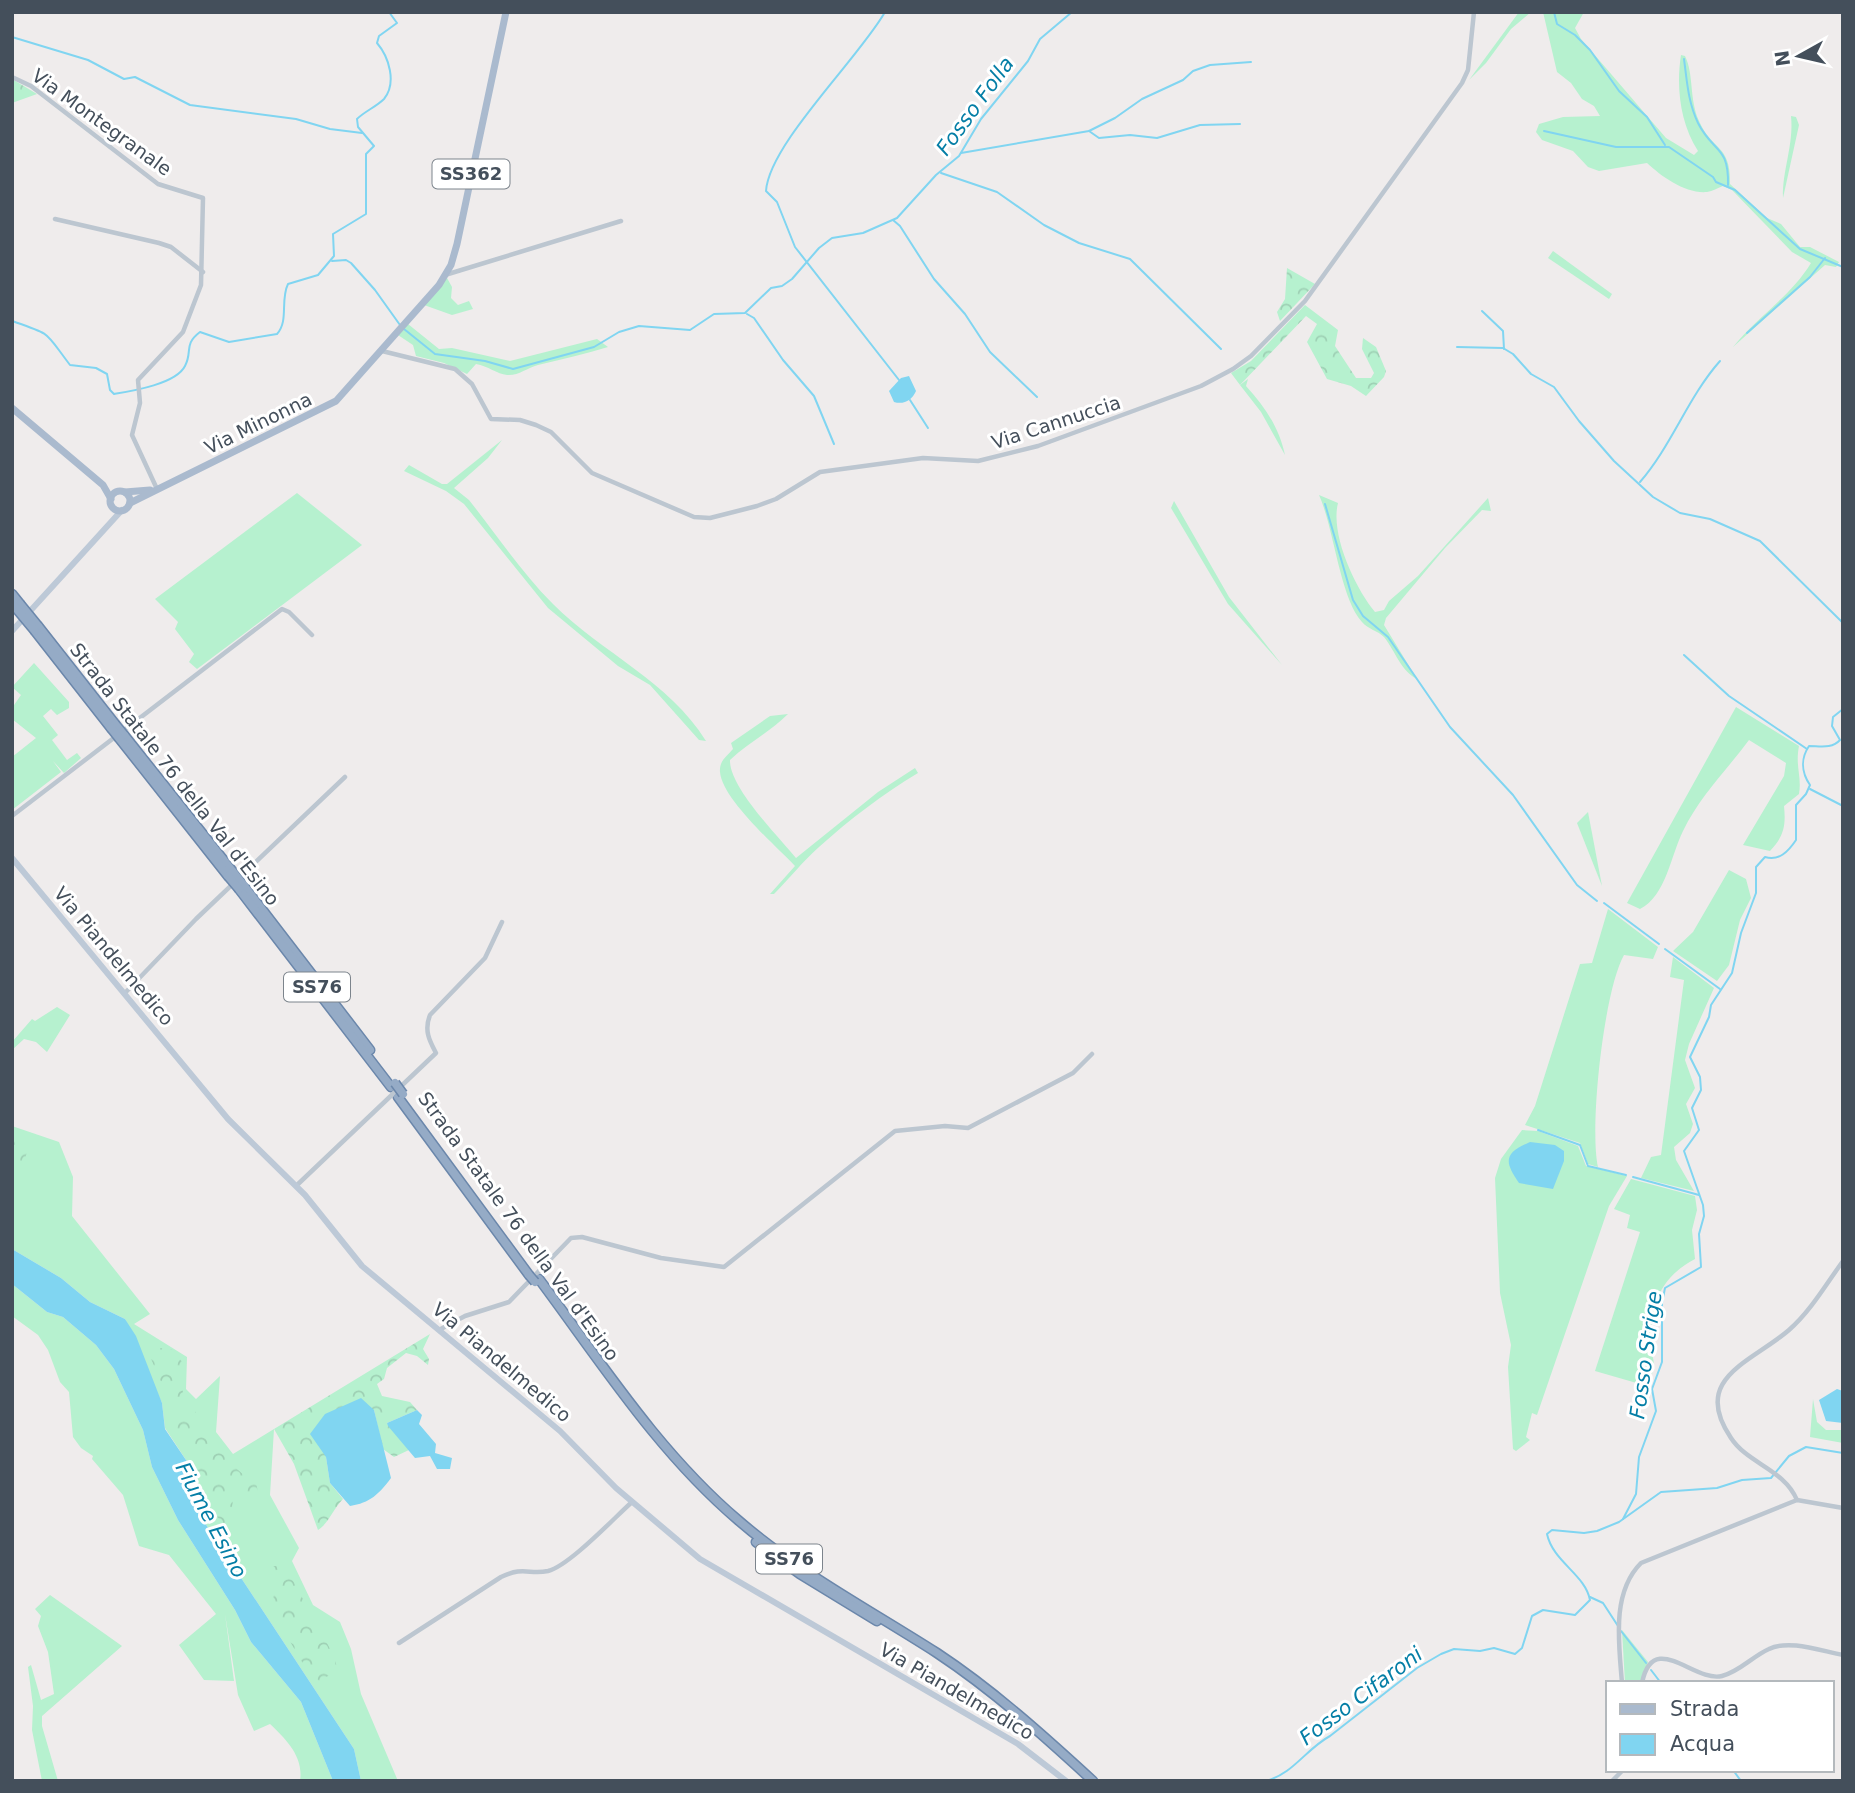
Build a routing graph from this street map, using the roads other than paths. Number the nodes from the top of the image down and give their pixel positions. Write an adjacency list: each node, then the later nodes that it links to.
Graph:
1 (506, 12): 7 (main road, Via Minonna / SS362)
2 (1474, 12): 8 (street, Via Cannuccia)
3 (12, 77): 6 (street, Via Montegranale)
4 (55, 219): 6 (street)
5 (621, 221): 7 (street)
6 (203, 272): 10 (street, Via Montegranale)
7 (444, 275): 8 (main road, Via Minonna / SS362)
8 (382, 351): 12 (main road, Via Minonna / SS362)
9 (12, 408): 11 (main road, SS362)
10 (152, 478): 12 (street, Via Montegranale); 14 (street)
11 (103, 485): 13 (main road, SS362); 15 (main road, SS362)
12 (158, 489): 14 (main road, Via Minonna / SS362); 16 (main road, Via Minonna / SS362)
13 (122, 491): 14 (main road, Via Minonna / SS362); 15 (main road); 16 (main road)
14 (144, 491)
15 (112, 503): 17 (main road); 18 (main road)
16 (130, 503): 17 (main road, SS362)
17 (122, 510): 18 (main road)
18 (113, 520): 21 (main road)
19 (12, 594): 20 (highway, Strada Statale 76 della Val d'Esino / SS76)
20 (16, 605): 31 (highway, Strada Statale 76 della Val d'Esino / SS76, bridge)
21 (12, 631)
22 (312, 635): 24 (street)
23 (345, 777): 27 (street)
24 (12, 816)
25 (12, 858): 27 (main road, Via Piandelmedico)
26 (502, 922): 29 (street)
27 (124, 994): 29 (main road, Via Piandelmedico)
28 (1092, 1054): 32 (street)
29 (296, 1186): 32 (main road, Via Piandelmedico)
30 (1843, 1261): 33 (street)
31 (534, 1277): 41 (highway, Strada Statale 76 della Val d'Esino / SS76); 42 (highway, Strada Statale 76 della Val d'Esino / SS76)
32 (439, 1329): 34 (main road, Via Piandelmedico)
33 (1797, 1500): 35 (street); 38 (street)
34 (632, 1502): 36 (street); 40 (main road, Via Piandelmedico)
35 (1843, 1508)
36 (399, 1643)
37 (1843, 1655): 39 (street)
38 (1622, 1681)
39 (1643, 1681)
40 (1066, 1781)
41 (1086, 1781)
42 (1093, 1781)

